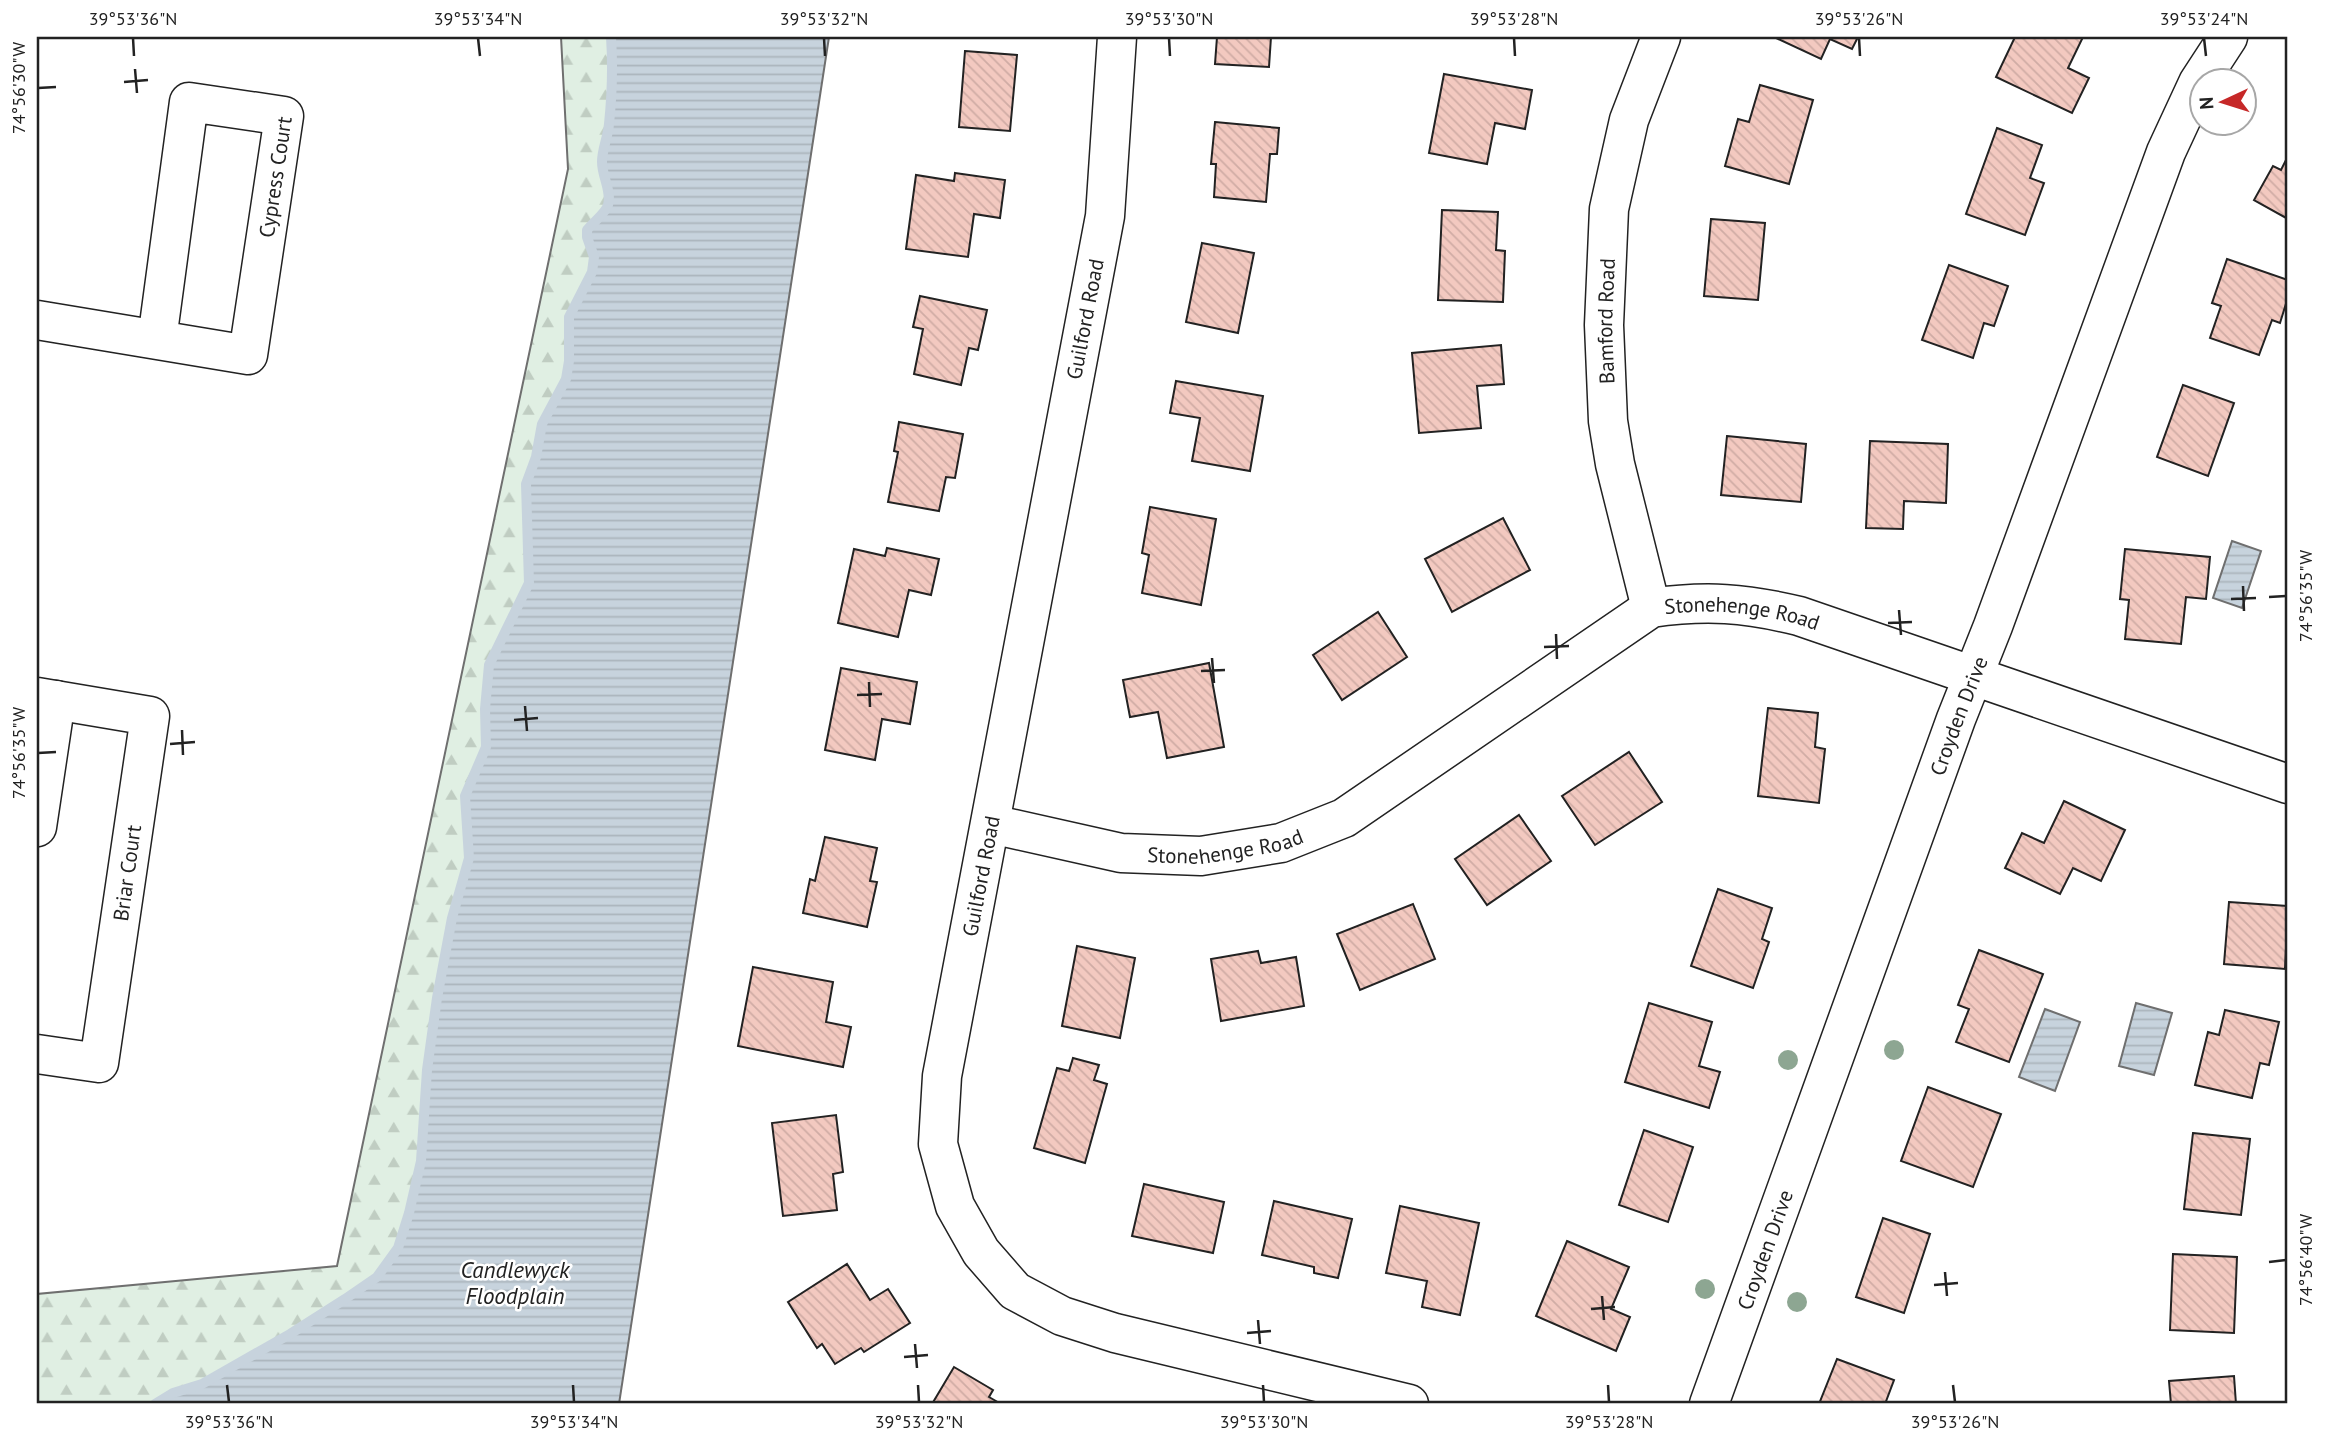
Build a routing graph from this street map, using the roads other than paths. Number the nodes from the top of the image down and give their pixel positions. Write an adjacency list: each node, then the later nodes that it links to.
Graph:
1 (1117, 37): 10 (street, Guilford Road)
2 (1661, 37): 6 (street, Bamford Road)
3 (2228, 37): 7 (street, Croyden Drive)
4 (37, 320): 5 (street, Cypress Court)
5 (157, 340): 5 (street, Cypress Court)
6 (1651, 608): 7 (street, Stonehenge Road); 10 (street, Stonehenge Road)
7 (1973, 675): 9 (street, Stonehenge Road); 14 (street, Croyden Drive)
8 (46, 698): 11 (street, Briar Court); 12 (street, Briar Court)
9 (2288, 783)
10 (991, 824): 13 (street, Guilford Road)
11 (37, 827)
12 (37, 1054)
13 (1409, 1404)
14 (1709, 1404)

